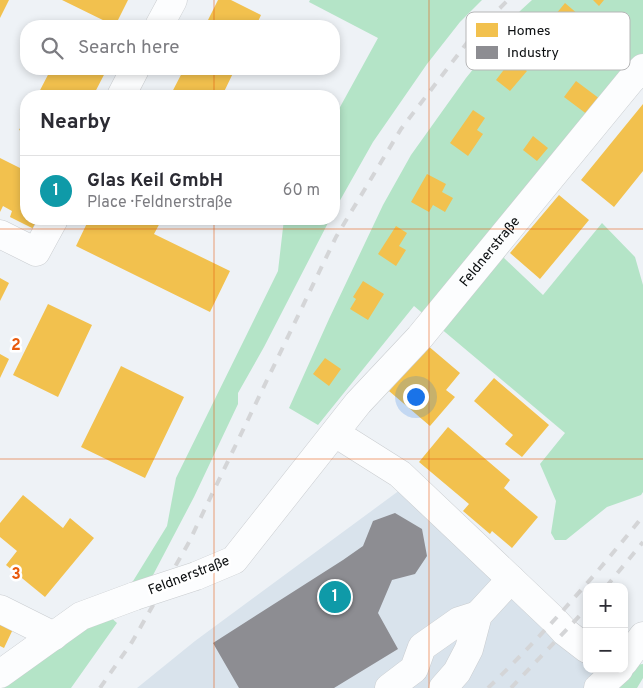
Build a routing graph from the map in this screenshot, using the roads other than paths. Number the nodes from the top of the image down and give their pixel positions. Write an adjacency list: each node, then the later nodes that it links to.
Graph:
1 (173, 0): 2 (street)
2 (161, 20)
3 (643, 68): 8 (street, Feldnerstraße)
4 (132, 75): 5 (street)
5 (124, 90)
6 (51, 225): 7 (street)
7 (0, 234)
8 (335, 433): 9 (street); 12 (street, Feldnerstraße, bridge)
9 (511, 579): 11 (street); 14 (street)
10 (0, 609): 12 (street)
11 (478, 615): 17 (street); 18 (street)
12 (54, 636): 16 (street, Feldnerstraße)
13 (643, 636): 15 (street)
14 (583, 646)
15 (628, 655)
16 (0, 674)
17 (389, 688)
18 (443, 688)

